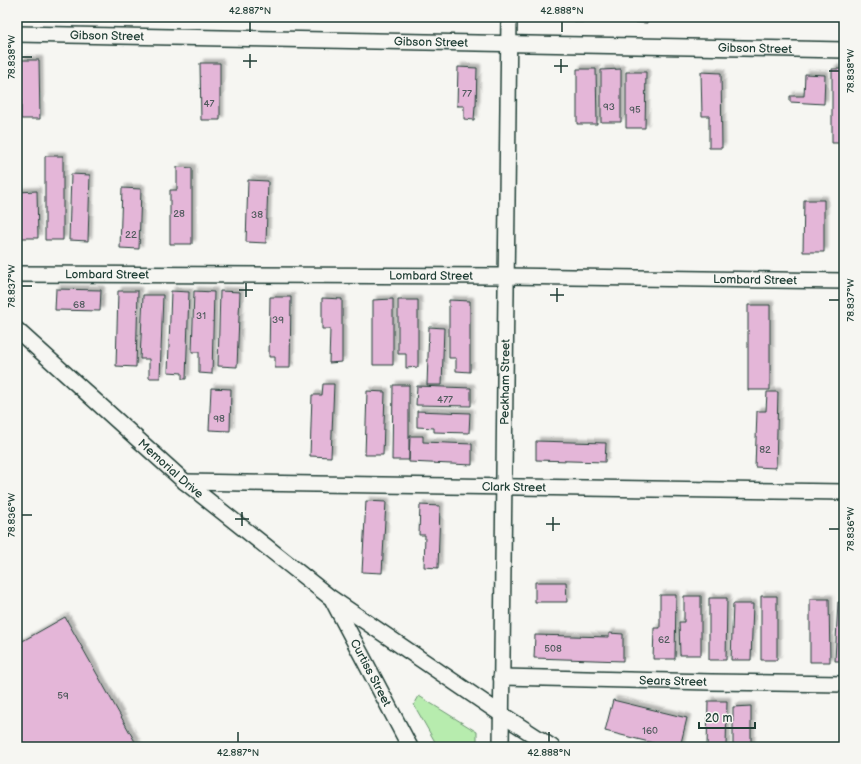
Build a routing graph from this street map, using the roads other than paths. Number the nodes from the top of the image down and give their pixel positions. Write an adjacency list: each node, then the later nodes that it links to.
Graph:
1 (509, 17): 3 (street, Peckham Street)
2 (17, 34): 3 (street, Gibson Street)
3 (509, 44): 4 (street, Gibson Street); 6 (street, Peckham Street)
4 (844, 50)
5 (17, 274): 6 (street, Lombard Street)
6 (506, 276): 7 (street, Lombard Street); 10 (street, Peckham Street)
7 (844, 281)
8 (17, 330): 9 (street, Memorial Drive)
9 (185, 482): 10 (street, Clark Street); 12 (street, Memorial Drive)
10 (504, 486): 11 (street, Clark Street); 13 (street, Peckham Street)
11 (844, 492)
12 (331, 598): 15 (street, Memorial Drive); 16 (street, Curtiss Street)
13 (501, 677): 14 (street, Sears Street); 15 (street, Peckham Street)
14 (844, 684)
15 (501, 714): 17 (street, Peckham Street); 18 (street, Memorial Drive)
16 (410, 747)
17 (501, 747)
18 (552, 747)

